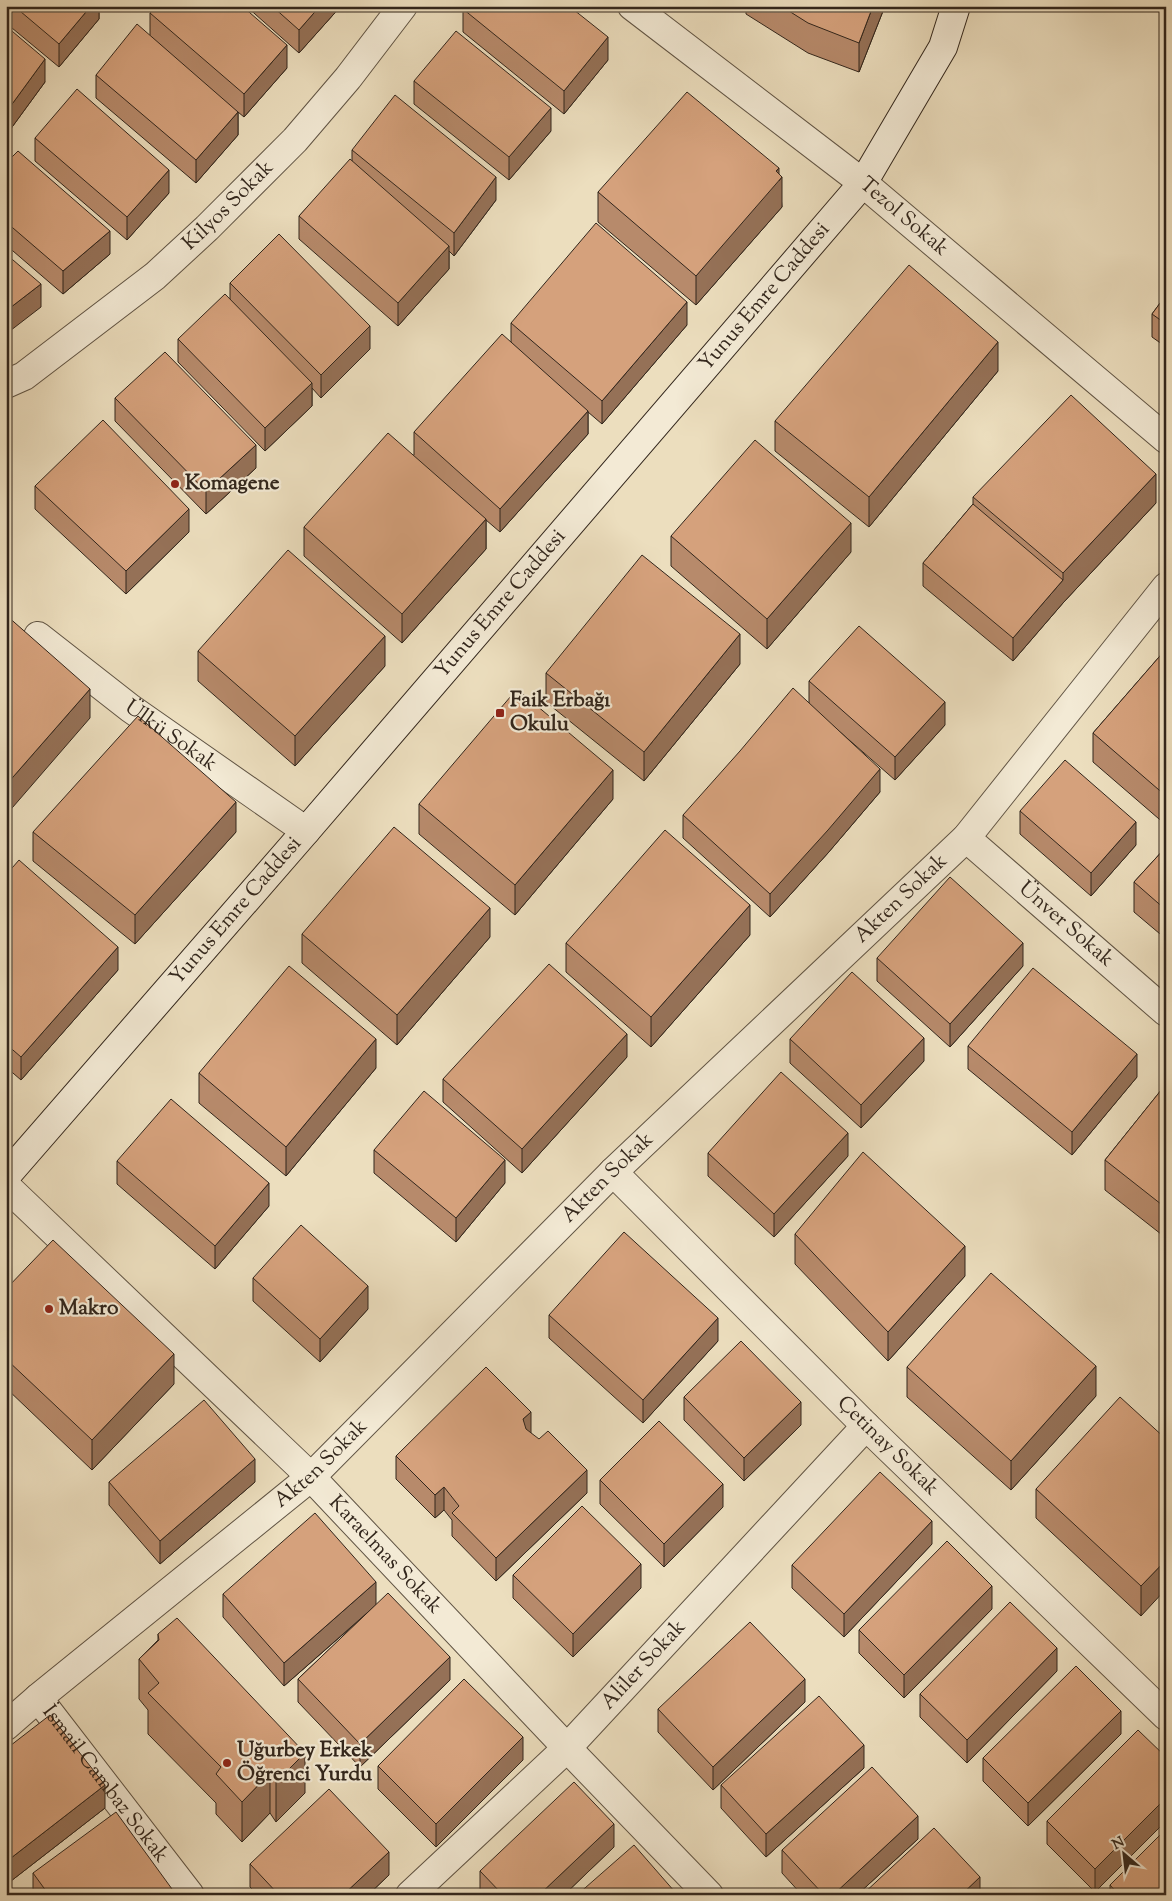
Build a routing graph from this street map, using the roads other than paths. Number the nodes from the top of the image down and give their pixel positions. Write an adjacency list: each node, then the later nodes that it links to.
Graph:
1 (403, 6): 5 (street, Kilyos Sokak)
2 (632, 6): 4 (street, Tezol Sokak)
3 (956, 6): 4 (street, Yunus Emre Caddesi)
4 (863, 183): 6 (street, Tezol Sokak); 9 (street, Yunus Emre Caddesi)
5 (15, 380)
6 (1166, 439)
7 (1166, 588): 10 (street, Akten Sokak)
8 (38, 636): 9 (street, Ülkü Sokak)
9 (306, 831): 13 (street, Yunus Emre Caddesi)
10 (966, 838): 11 (street, Ünver Sokak); 12 (street, Akten Sokak)
11 (1166, 1012)
12 (614, 1172): 15 (street, Çetinay Sokak); 16 (street, Akten Sokak)
13 (6, 1176)
14 (6, 1186): 16 (street, Karaelmas Sokak)
15 (866, 1426): 18 (street, Çetinay Sokak); 20 (street, Aliler Sokak)
16 (311, 1477): 17 (street, Akten Sokak); 20 (street, Karaelmas Sokak)
17 (38, 1698): 19 (street, Akten Sokak); 21 (street, İsmail Cambaz Sokak)
18 (1166, 1716)
19 (6, 1726)
20 (567, 1748): 22 (street, Aliler Sokak); 23 (street, Karaelmas Sokak)
21 (190, 1895)
22 (410, 1895)
23 (709, 1895)

